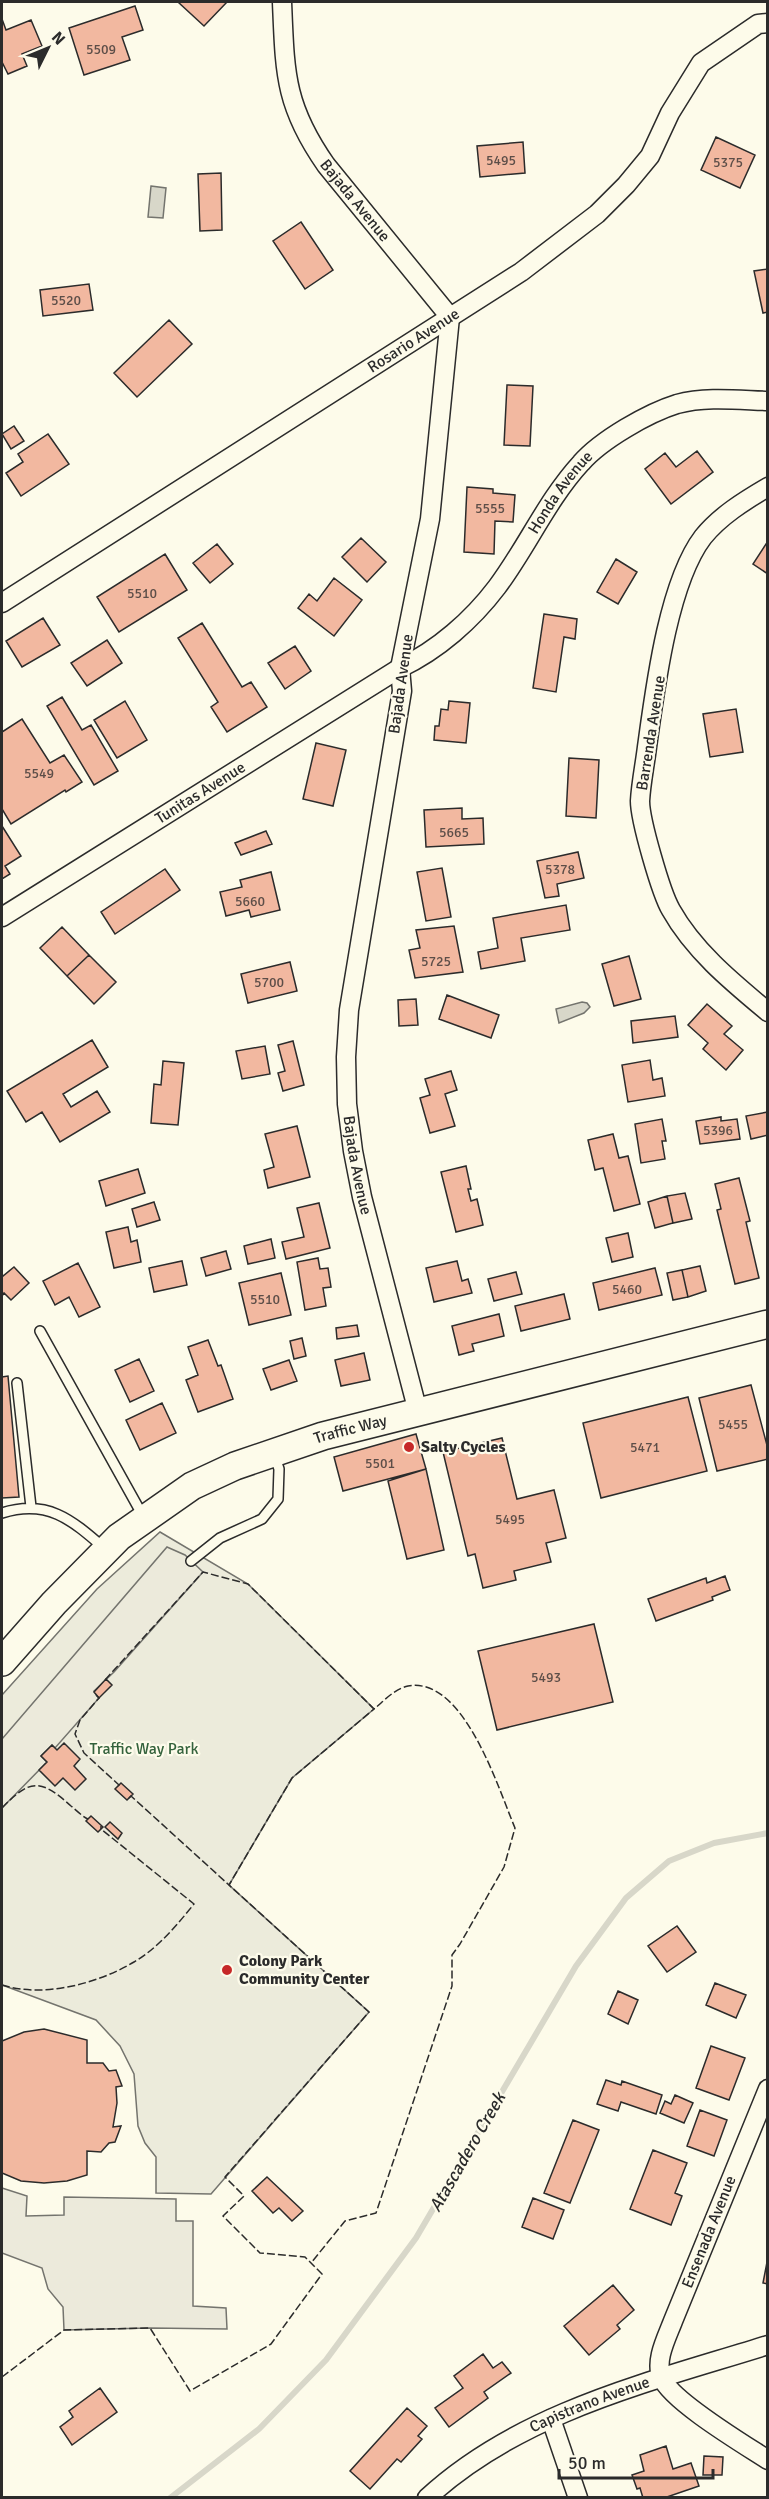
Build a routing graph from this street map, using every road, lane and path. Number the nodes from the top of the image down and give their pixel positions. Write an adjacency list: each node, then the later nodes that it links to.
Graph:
1 (282, 2): 3 (street, Bajada Avenue)
2 (768, 23): 3 (street, Rosario Avenue)
3 (450, 317): 6 (street, Rosario Avenue); 7 (street, Bajada Avenue)
4 (768, 401): 7 (street, Honda Avenue)
5 (768, 487): 9 (street, Barrenda Avenue)
6 (2, 603)
7 (400, 668): 8 (street, Tunitas Avenue); 13 (street, Bajada Avenue)
8 (2, 917)
9 (768, 1012)
10 (768, 1324): 13 (street, Traffic Way)
11 (40, 1331): 17 (lane)
12 (17, 1383): 15 (lane)
13 (418, 1412): 14 (street, Traffic Way)
14 (273, 1451): 17 (street, Traffic Way); 19 (lane)
15 (31, 1507): 16 (lane); 18 (lane)
16 (2, 1513)
17 (144, 1518): 18 (street, Traffic Way)
18 (106, 1549): 20 (street, Traffic Way)
19 (191, 1561)
20 (2, 1662)
21 (768, 2089): 23 (street, Ensenada Avenue)
22 (768, 2345): 23 (street, Capistrano Avenue)
23 (662, 2378): 24 (street, Capistrano Avenue); 25 (street)
24 (551, 2419): 26 (street, Capistrano Avenue); 27 (street)
25 (768, 2460)
26 (427, 2498)
27 (578, 2498)

